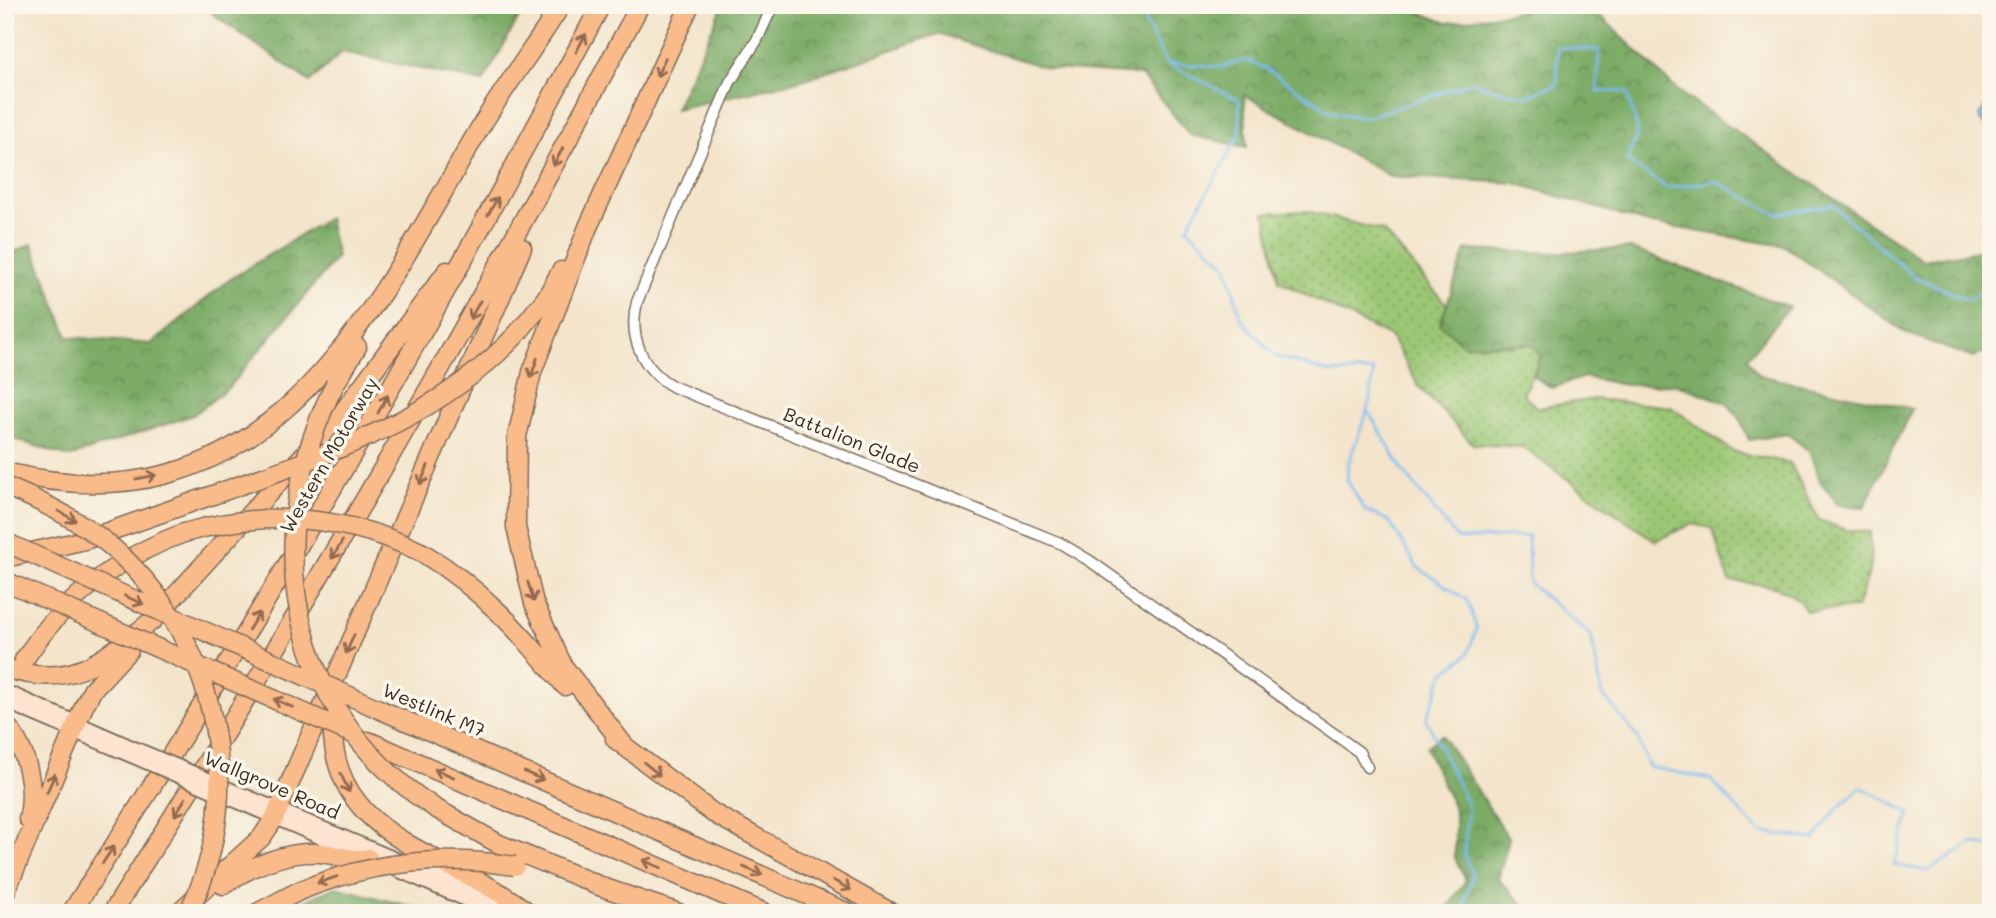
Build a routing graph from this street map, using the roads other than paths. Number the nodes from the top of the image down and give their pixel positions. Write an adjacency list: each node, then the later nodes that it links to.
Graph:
1 (561, 5): 6 (highway)
2 (601, 5): 9 (highway, Western Motorway, one-way to 2)
3 (640, 5): 7 (highway, one-way to 7)
4 (690, 5): 8 (highway, one-way to 8)
5 (773, 5): 24 (street, Battalion Glade)
6 (545, 32): 10 (highway, one-way to 6); 28 (highway, bridge)
7 (531, 208): 18 (highway, one-way to 18); 31 (highway, one-way to 31)
8 (588, 226): 13 (highway, bridge); 23 (highway, one-way to 23)
9 (460, 266): 15 (highway); 30 (highway, Western Motorway, one-way to 9)
10 (5, 472)
11 (5, 486): 33 (highway, one-way to 33, bridge)
12 (5, 542): 39 (highway, Westlink M7, one-way to 39, bridge)
13 (5, 558)
14 (5, 581): 38 (highway, one-way to 14, bridge)
15 (153, 620): 17 (highway); 22 (highway)
16 (24, 660): 23 (highway, bridge)
17 (5, 668)
18 (335, 678): 25 (highway); 36 (highway, one-way to 36)
19 (5, 691): 22 (main road, Wallgrove Road)
20 (5, 702): 22 (main road, Wallgrove Road)
21 (5, 724): 26 (highway)
22 (75, 726): 25 (main road, Wallgrove Road, bridge); 26 (highway, one-way to 22)
23 (622, 744): 40 (highway, one-way to 40)
24 (1367, 767)
25 (277, 813): 27 (main road, Wallgrove Road); 32 (highway); 36 (main road, Wallgrove Road)
26 (29, 834): 29 (highway)
27 (368, 858): 33 (highway); 35 (main road, Wallgrove Road)
28 (603, 887): 34 (highway, one-way to 34, bridge); 37 (highway)
29 (5, 892)
30 (71, 913)
31 (112, 913)
32 (178, 913)
33 (188, 913)
34 (257, 913)
35 (496, 913)
36 (527, 913)
37 (679, 913)
38 (765, 913)
39 (848, 913)
40 (892, 913)

